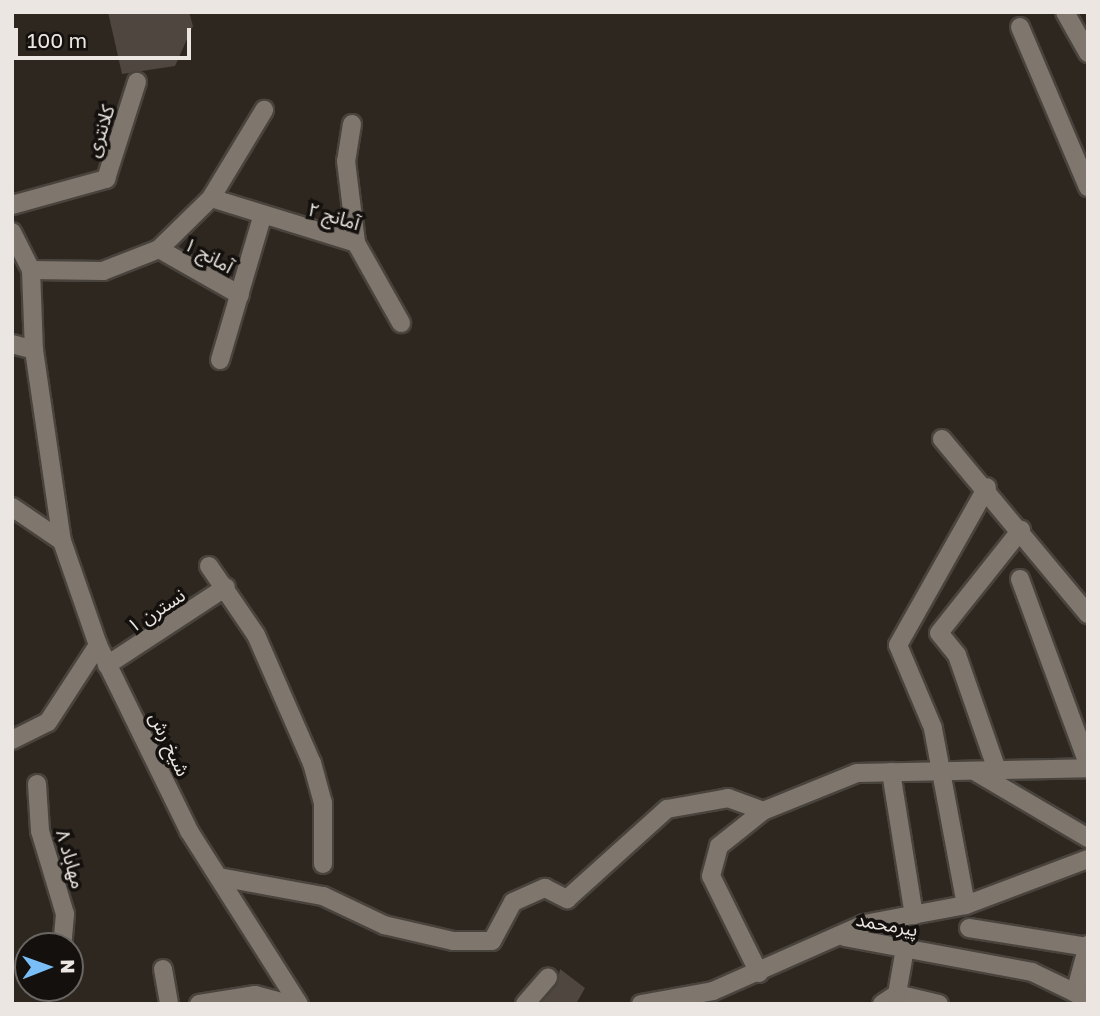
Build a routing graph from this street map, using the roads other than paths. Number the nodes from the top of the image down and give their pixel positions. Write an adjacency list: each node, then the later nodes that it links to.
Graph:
1 (1065, 12): 3 (street)
2 (1020, 27): 7 (street)
3 (1088, 53)
4 (137, 82): 9 (street, کلانتری)
5 (264, 110): 8 (street)
6 (352, 124): 12 (street)
7 (1088, 187)
8 (211, 198): 10 (street, آمانج ۲); 13 (street)
9 (12, 205)
10 (262, 217): 12 (street, آمانج ۲); 15 (street)
11 (14, 240): 14 (street)
12 (356, 243): 16 (street, آمانج ۲)
13 (159, 250): 14 (street); 15 (street, آمانج ۱)
14 (31, 270): 18 (street, شیخ رش)
15 (240, 295): 19 (street)
16 (401, 323)
17 (12, 344): 18 (street)
18 (34, 350): 24 (street, شیخ رش)
19 (220, 360)
20 (942, 439): 21 (street)
21 (987, 487): 23 (street); 34 (street)
22 (12, 507): 24 (street)
23 (1021, 530): 28 (street); 35 (street)
24 (62, 541): 29 (street, شیخ رش)
25 (209, 566): 27 (street)
26 (1020, 579): 32 (street)
27 (226, 587): 30 (street, نسترن ۱); 41 (street)
28 (1088, 614)
29 (98, 645): 30 (street, شیخ رش); 31 (street)
30 (107, 665): 42 (street, شیخ رش)
31 (12, 740)
32 (1088, 766): 35 (street)
33 (971, 769): 34 (street); 35 (street); 39 (street)
34 (937, 770): 36 (street); 43 (street)
35 (997, 770)
36 (891, 772): 38 (street); 44 (street)
37 (37, 783): 46 (street, مهاباد ۸)
38 (763, 811): 42 (street); 51 (street)
39 (1088, 838)
40 (1088, 859): 43 (street)
41 (323, 864)
42 (219, 877): 58 (street, شیخ رش)
43 (966, 905): 44 (street)
44 (914, 915): 47 (street)
45 (969, 928): 48 (street)
46 (63, 932)
47 (844, 937): 49 (street, پیرمحمد); 51 (street, پیرمحمد)
48 (1088, 946): 53 (street)
49 (905, 948): 53 (street, پیرمحمد); 54 (street)
50 (163, 969): 55 (street)
51 (759, 973): 60 (street, پیرمحمد)
52 (548, 978): 59 (street)
53 (1081, 996)
54 (890, 999): 61 (street)
55 (169, 1004)
56 (199, 1004): 57 (street)
57 (288, 1004)
58 (299, 1004)
59 (525, 1004)
60 (641, 1004)
61 (939, 1004)

